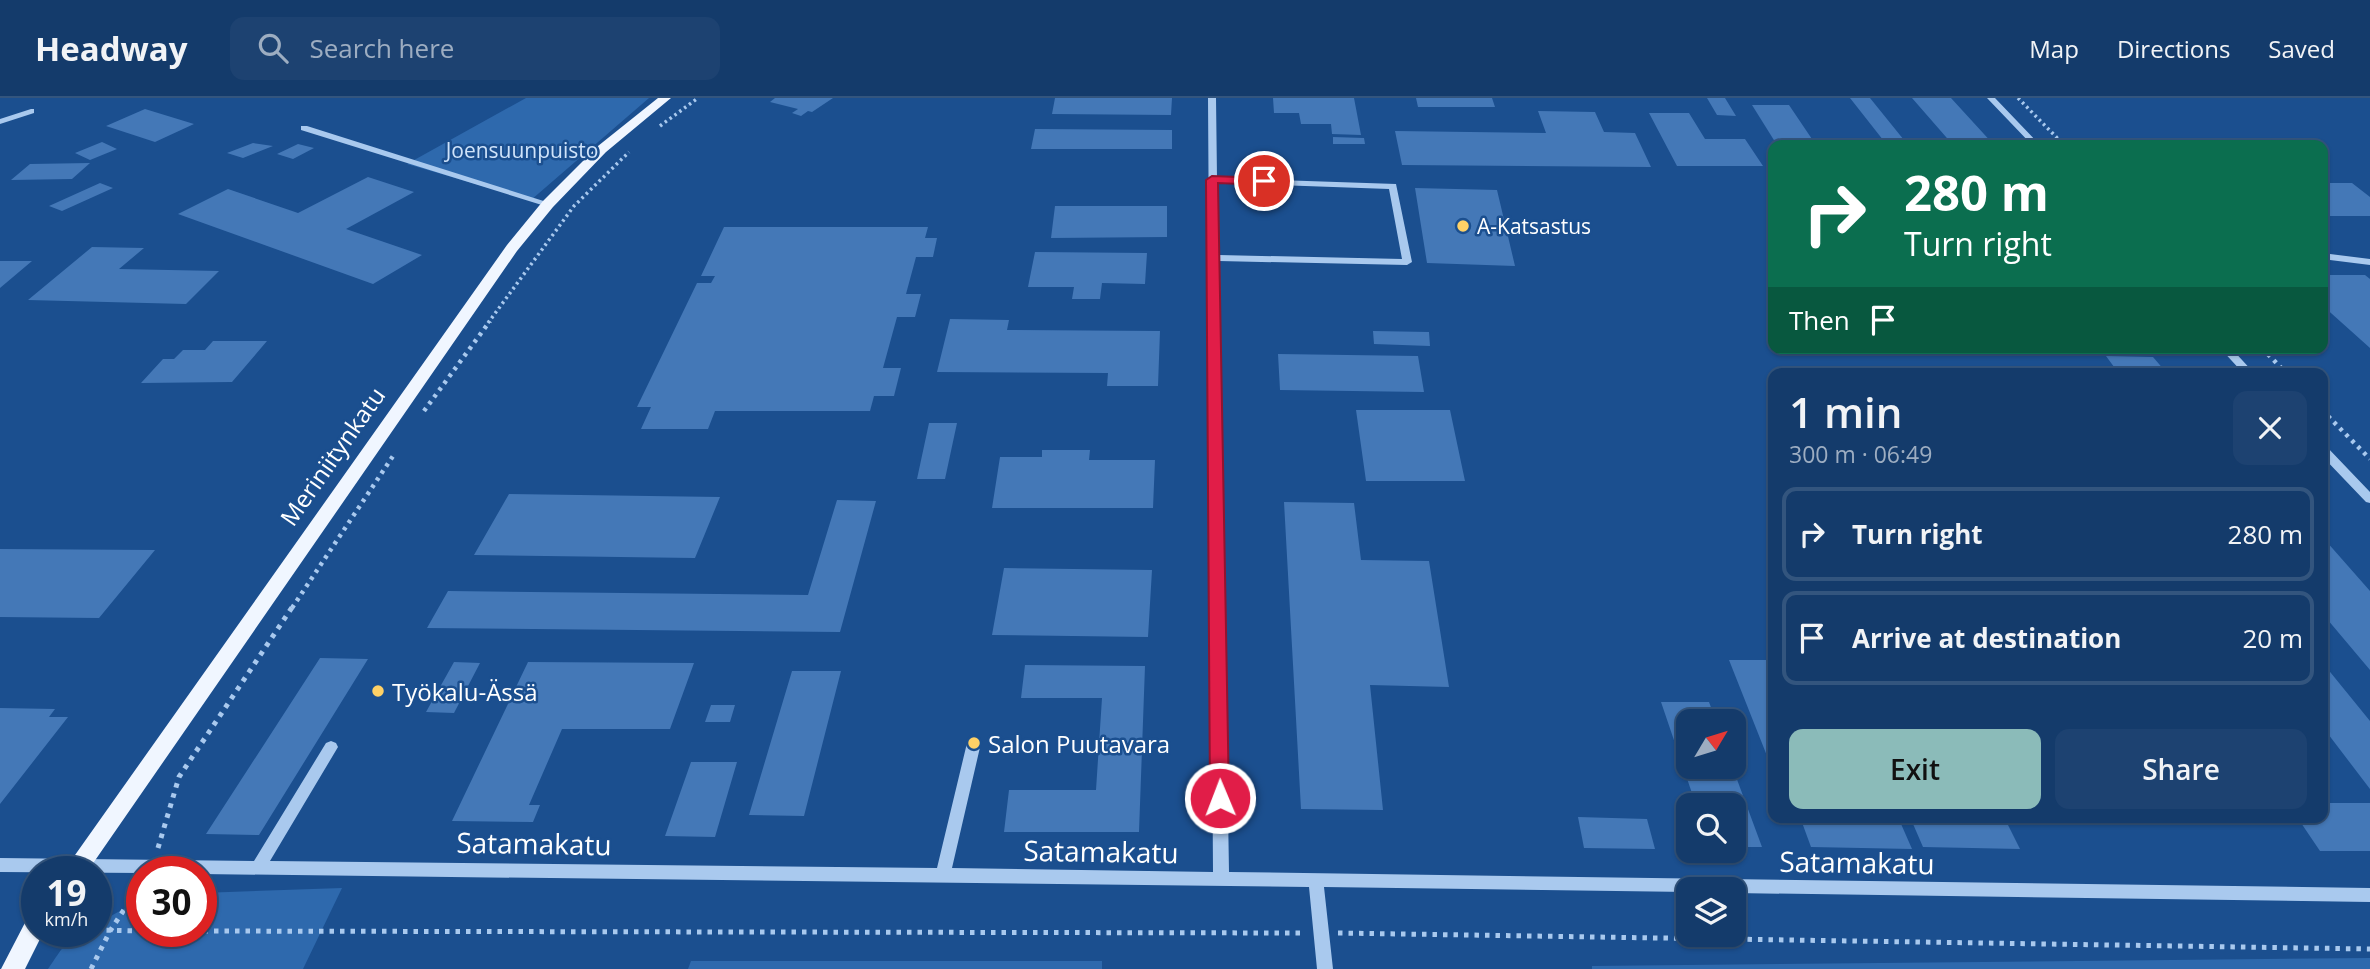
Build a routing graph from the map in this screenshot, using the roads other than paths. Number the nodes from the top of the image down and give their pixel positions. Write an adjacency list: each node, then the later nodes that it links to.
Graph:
1 (665, 98): 9 (main road, Meriniitynkatu)
2 (1212, 98): 8 (street)
3 (1991, 98): 7 (street)
4 (31, 111): 5 (street)
5 (0, 122)
6 (304, 128): 9 (street)
7 (2031, 140)
8 (1212, 180): 11 (street); 11 (street)
9 (548, 204): 19 (main road, Meriniitynkatu)
10 (2328, 257): 12 (street)
11 (1212, 258): 25 (street)
12 (2370, 262)
13 (2231, 354): 14 (street)
14 (2244, 368)
15 (2328, 455): 16 (street)
16 (2370, 499)
17 (974, 743): 24 (street)
18 (331, 747): 22 (street)
19 (85, 856)
20 (0, 865): 21 (street, Satamakatu)
21 (21, 866)
22 (259, 866): 23 (street, Satamakatu); 24 (street, Satamakatu)
23 (112, 868)
24 (943, 875): 25 (street, Satamakatu)
25 (1221, 879): 26 (street, Satamakatu)
26 (1316, 881): 27 (street, Satamakatu); 30 (street)
27 (2370, 895)
28 (24, 947): 29 (main road)
29 (13, 969)
30 (1325, 969)

